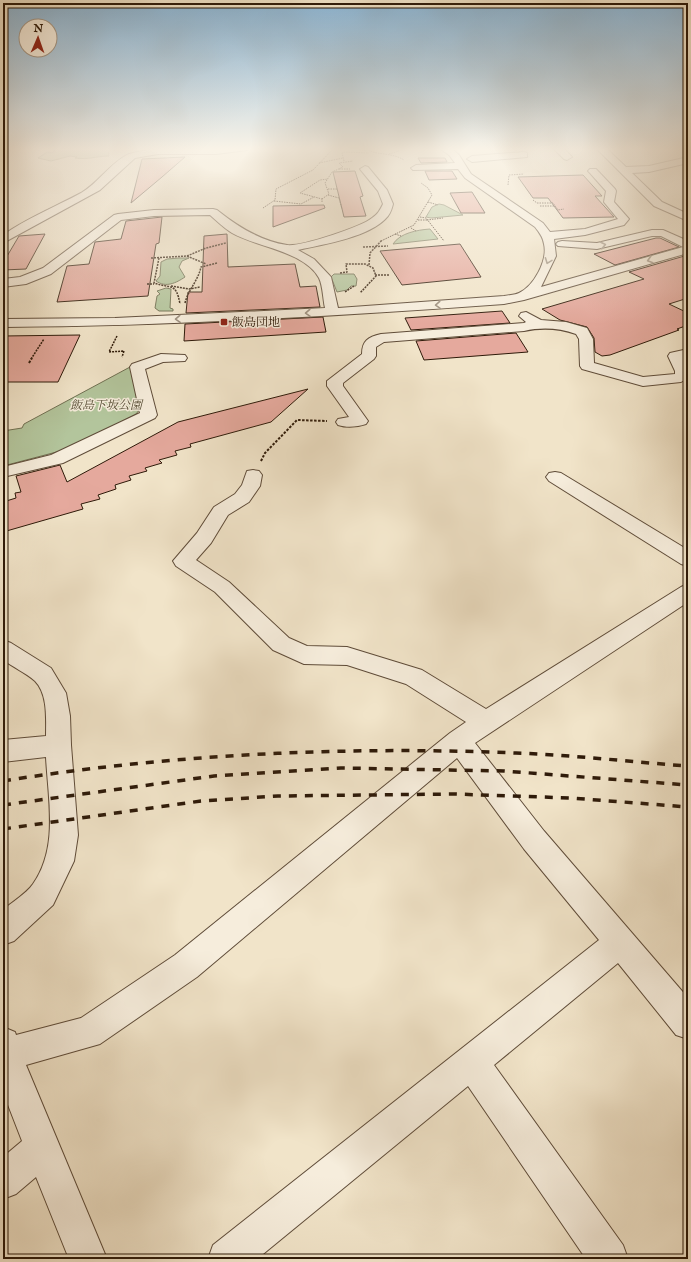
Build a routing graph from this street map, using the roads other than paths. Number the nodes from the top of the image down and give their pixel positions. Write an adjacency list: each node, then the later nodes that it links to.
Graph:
1 (60, 207): 7 (street)
2 (387, 207): 10 (street)
3 (513, 207): 8 (street)
4 (613, 207): 8 (street)
5 (664, 207): 6 (street)
6 (688, 218)
7 (3, 240)
8 (549, 240): 9 (street, one-way to 9); 13 (street, one-way to 13)
9 (688, 245)
10 (288, 249): 12 (street); 15 (street)
11 (688, 249): 13 (street, one-way to 13)
12 (3, 283)
13 (527, 295): 14 (street)
14 (504, 300): 15 (street, one-way to 15); 17 (street)
15 (332, 312): 16 (street, one-way to 16)
16 (3, 323)
17 (538, 324): 18 (street); 20 (street)
18 (688, 353)
19 (180, 358): 21 (street)
20 (344, 422)
21 (3, 472)
22 (253, 475): 27 (street)
23 (555, 477): 24 (street)
24 (688, 559)
25 (688, 592): 27 (street)
26 (3, 649): 29 (street)
27 (486, 722): 28 (street)
28 (459, 741): 32 (street); 34 (street)
29 (58, 745): 30 (street); 31 (street)
30 (3, 751)
31 (3, 930)
32 (620, 942): 33 (street); 35 (street)
33 (688, 1023)
34 (4, 1052): 36 (street)
35 (471, 1062): 39 (street); 40 (street)
36 (42, 1148): 37 (street); 38 (street)
37 (3, 1181)
38 (88, 1259)
39 (226, 1259)
40 (609, 1259)

